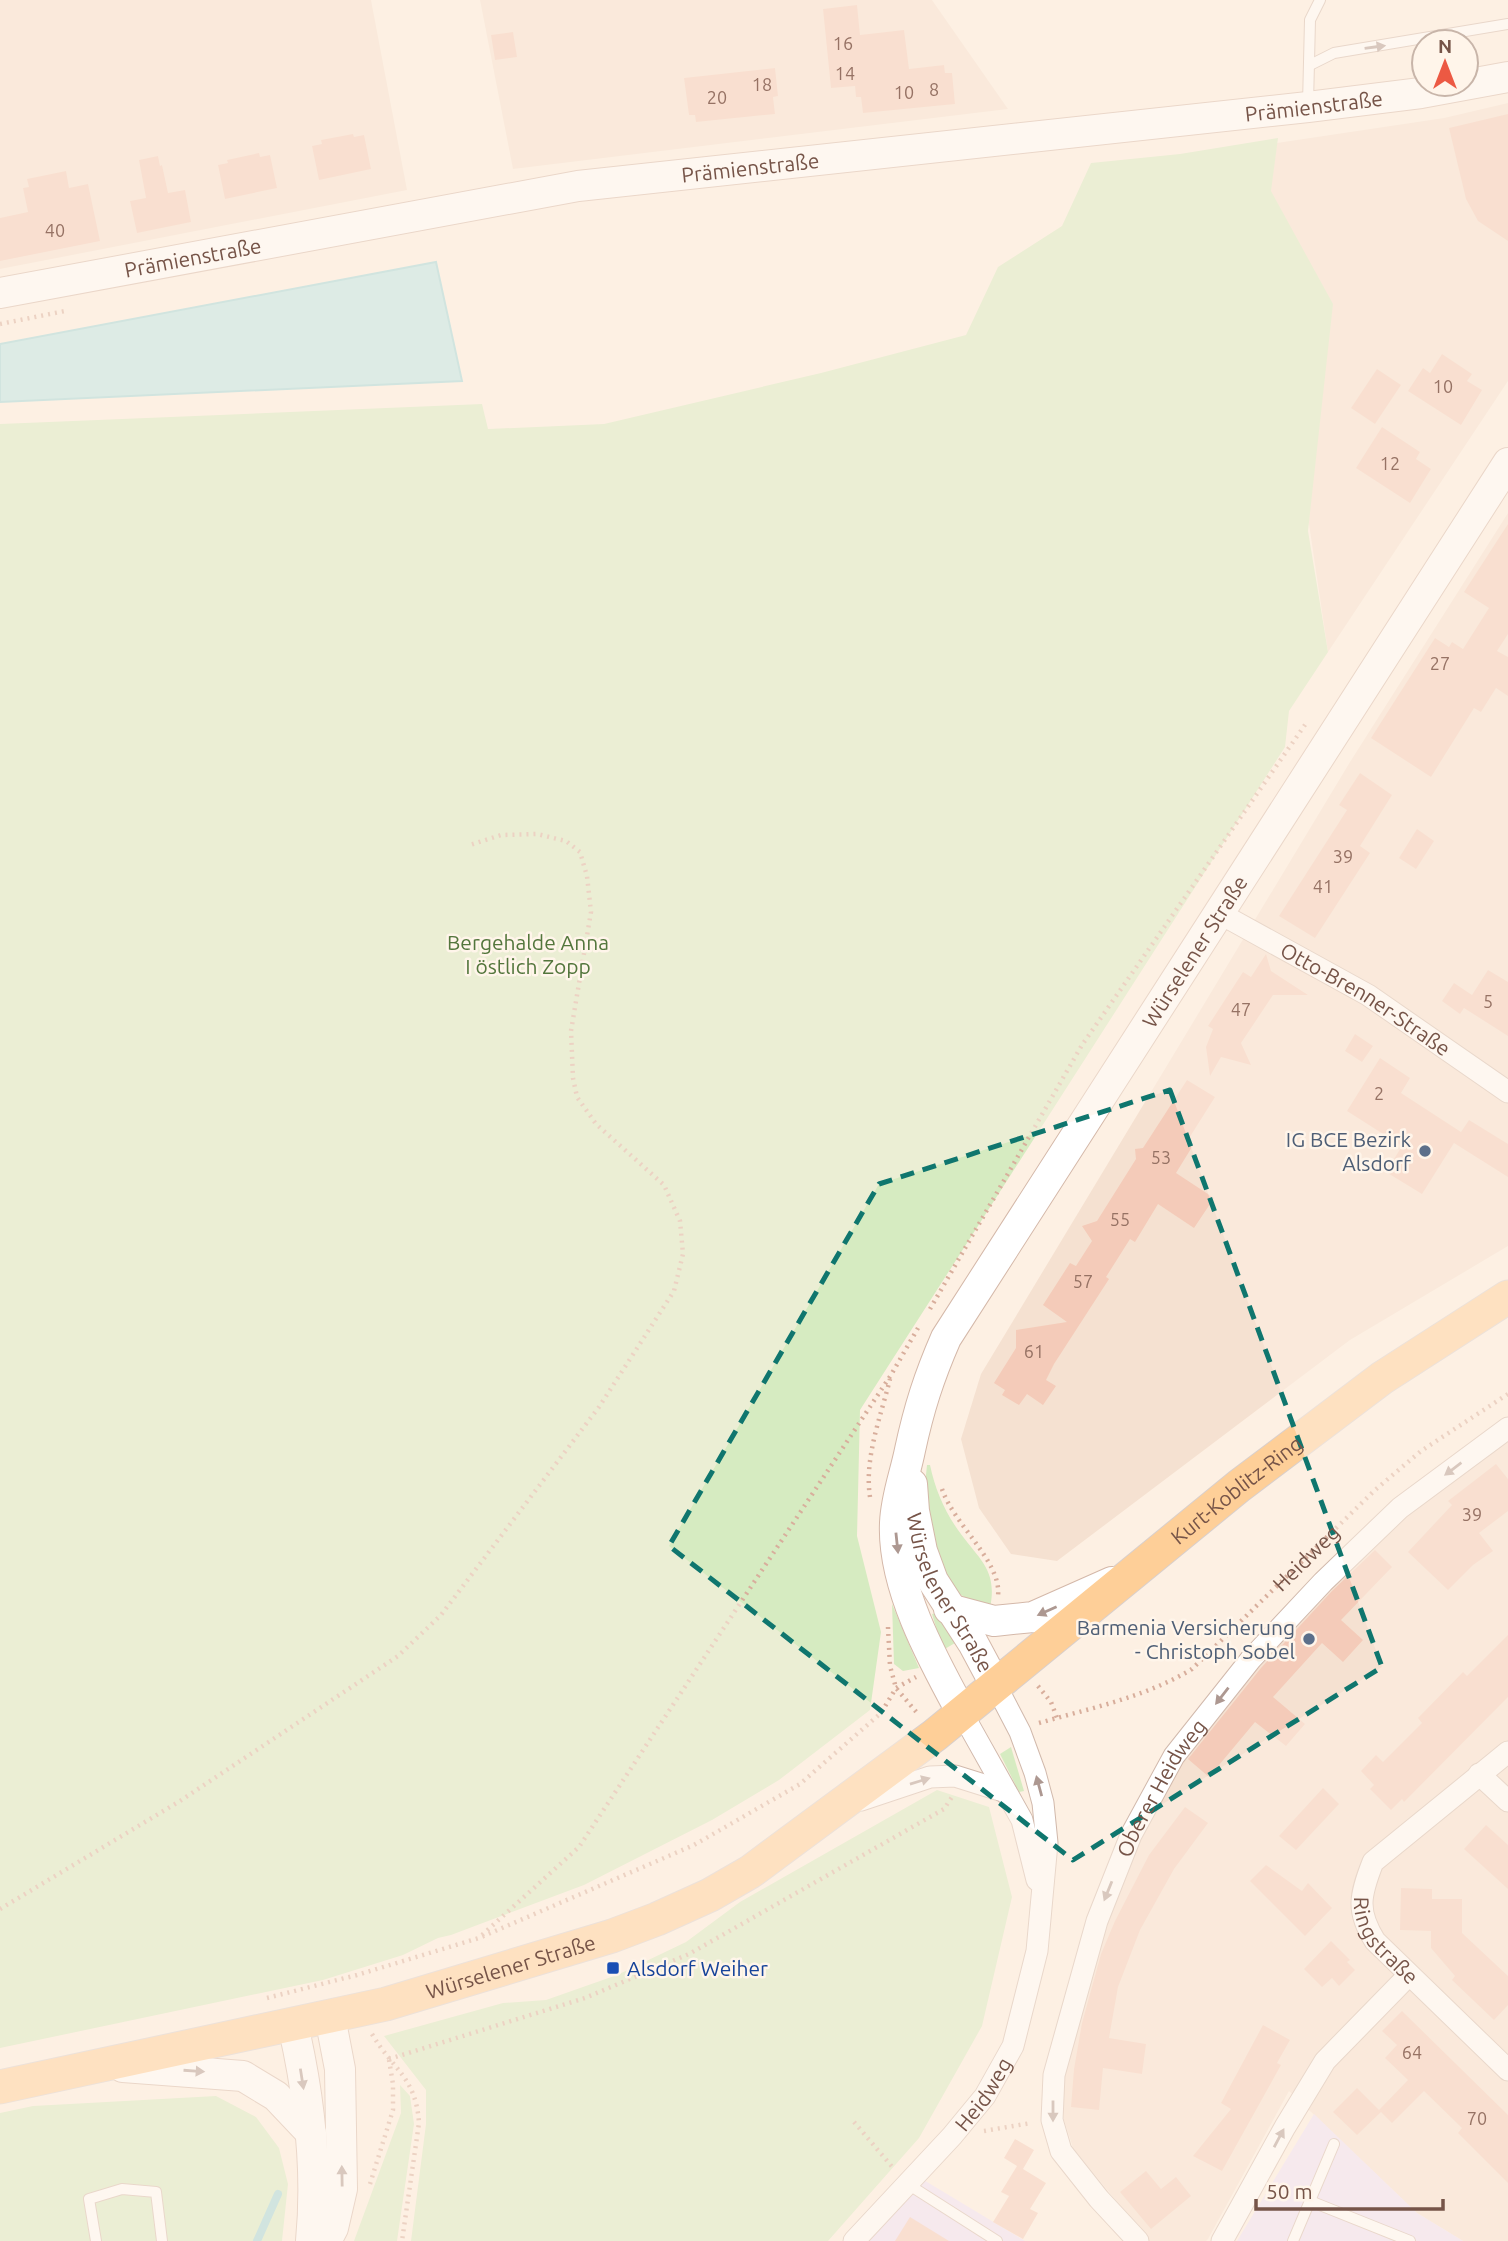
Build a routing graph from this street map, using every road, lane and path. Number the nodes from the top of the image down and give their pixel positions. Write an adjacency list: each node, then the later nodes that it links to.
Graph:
1 (1320, 0): 3 (lane)
2 (1508, 24): 3 (lane, one-way to 2)
3 (1310, 65): 5 (lane)
4 (1508, 77): 5 (main road, Prämienstraße)
5 (1308, 107): 6 (main road, Prämienstraße)
6 (0, 293)
7 (67, 311): 8 (path)
8 (0, 324)
9 (1508, 463): 12 (main road, Würselener Straße)
10 (1311, 715): 15 (path)
11 (470, 845): 33 (path)
12 (1219, 913): 13 (street, Otto-Brenner-Straße); 19 (main road, Würselener Straße)
13 (1506, 1086)
14 (1501, 1304): 21 (main road, Kurt-Koblitz-Ring)
15 (925, 1316)
16 (919, 1328): 35 (path)
17 (1508, 1394): 27 (path, Heidweg)
18 (1508, 1428): 45 (street, Oberer Heidweg, one-way to 45)
19 (910, 1452): 22 (main road, Würselener Straße); 26 (main road, Würselener Straße, one-way to 26)
20 (939, 1483): 23 (path)
21 (1132, 1574): 23 (main road, one-way to 23); 24 (main road, Kurt-Koblitz-Ring)
22 (949, 1609): 23 (main road); 24 (main road, Würselener Straße)
23 (994, 1620)
24 (996, 1686): 26 (main road, Würselener Straße); 34 (street, Heidweg, one-way to 24)
25 (896, 1688): 35 (path)
26 (962, 1713): 30 (street, Heidweg); 32 (main road, Würselener Straße)
27 (1057, 1718)
28 (1508, 1752): 29 (street, Ringstraße)
29 (1479, 1774): 31 (street); 37 (street, Ringstraße)
30 (1006, 1792): 32 (street, one-way to 30); 34 (street, Heidweg)
31 (1508, 1801)
32 (839, 1807): 38 (main road, Würselener Straße)
33 (0, 1909)
34 (1042, 1910): 48 (street, Heidweg)
35 (479, 1938): 36 (path)
36 (357, 1975)
37 (1409, 1975): 43 (street, Ringstraße); 61 (street, one-way to 37)
38 (330, 2017): 39 (main road, Würselener Straße); 56 (main road, one-way to 38)
39 (293, 2025): 42 (main road, Würselener Straße); 47 (main road, one-way to 47)
40 (369, 2026): 41 (path)
41 (389, 2059): 51 (path); 57 (path)
42 (102, 2066): 44 (main road, Würselener Straße); 47 (main road, one-way to 47)
43 (1508, 2070)
44 (0, 2087)
45 (1052, 2120): 48 (path); 60 (street, Oberer Heidweg)
46 (854, 2122): 50 (path)
47 (311, 2133): 55 (main road)
48 (952, 2136): 50 (street, Heidweg)
49 (1334, 2144): 52 (lane)
50 (906, 2183): 58 (street, Heidweg); 59 (lane)
51 (368, 2190)
52 (1310, 2201): 62 (lane); 63 (lane)
53 (96, 2241): 54 (lane)
54 (162, 2241)
55 (311, 2241)
56 (326, 2241)
57 (402, 2241)
58 (854, 2241)
59 (997, 2241)
60 (1138, 2241)
61 (1222, 2241)
62 (1293, 2241)
63 (1410, 2241)

